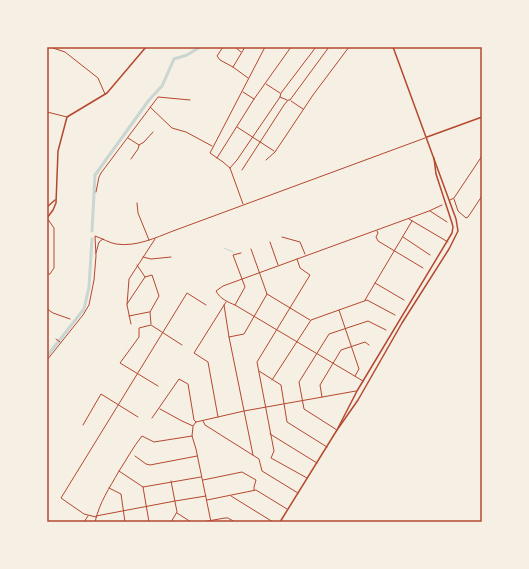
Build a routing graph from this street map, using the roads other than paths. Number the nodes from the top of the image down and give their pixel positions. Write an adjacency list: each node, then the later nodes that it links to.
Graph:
1 (50, 47): 18 (street)
2 (146, 47): 19 (main road)
3 (223, 47): 15 (street)
4 (235, 47): 14 (street)
5 (245, 47): 14 (street)
6 (265, 47): 16 (street)
7 (291, 47): 17 (street)
8 (316, 47): 21 (street)
9 (328, 47): 26 (street)
10 (349, 47): 28 (street)
11 (375, 47): 12 (main road)
12 (381, 47)
13 (393, 47): 36 (main road)
14 (242, 52): 15 (street)
15 (233, 67): 16 (street)
16 (248, 78): 20 (street)
17 (265, 83): 21 (street); 24 (street)
18 (103, 88): 19 (street); 22 (street)
19 (109, 91): 22 (main road)
20 (242, 92): 24 (street); 39 (street)
21 (281, 93): 23 (street)
22 (106, 94): 30 (main road)
23 (280, 97): 26 (street); 35 (street)
24 (254, 99): 32 (street)
25 (190, 100): 27 (street)
26 (289, 100): 28 (street); 37 (street)
27 (150, 107): 34 (street); 39 (street)
28 (303, 109): 40 (street)
29 (47, 112): 30 (street)
30 (67, 117): 53 (main road)
31 (482, 117): 36 (main road)
32 (237, 127): 35 (street); 43 (street)
33 (153, 132): 38 (street)
34 (128, 137): 38 (street); 50 (street)
35 (252, 137): 37 (street); 46 (street)
36 (427, 137): 41 (main road); 56 (street)
37 (260, 142): 40 (street); 47 (street)
38 (139, 145): 44 (street)
39 (212, 146): 43 (street)
40 (275, 152): 45 (street)
41 (434, 156): 48 (main road); 49 (main road)
42 (482, 156): 52 (street)
43 (217, 158): 46 (street)
44 (131, 159)
45 (266, 160)
46 (230, 168): 56 (street)
47 (242, 170)
48 (441, 190): 49 (main road); 71 (main road)
49 (446, 191): 54 (main road)
50 (96, 192)
51 (482, 196): 52 (street)
52 (454, 198): 54 (street)
53 (57, 199): 58 (main road); 60 (main road)
54 (450, 200): 85 (main road)
55 (137, 203): 69 (street)
56 (243, 205): 67 (street)
57 (442, 205): 59 (street)
58 (47, 207)
59 (429, 211): 61 (street); 63 (street)
60 (47, 218): 87 (street)
61 (408, 218): 62 (street); 64 (street)
62 (412, 221): 66 (street); 71 (street)
63 (447, 222)
64 (377, 230): 73 (street); 75 (street)
65 (282, 237): 75 (street)
66 (403, 237): 73 (street); 76 (street)
67 (156, 238): 69 (street); 78 (street)
68 (103, 239): 69 (street); 77 (street); 77 (street)
69 (150, 241)
70 (270, 242): 82 (street)
71 (448, 242): 83 (main road)
72 (251, 249): 86 (street)
73 (394, 251): 84 (street); 90 (street)
74 (240, 252): 89 (street)
75 (306, 255): 80 (street)
76 (430, 255)
77 (96, 256): 117 (street)
78 (143, 257): 79 (street); 81 (street)
79 (171, 257)
80 (296, 258): 82 (street); 99 (street)
81 (137, 265): 88 (street); 95 (street)
82 (279, 265): 86 (street)
83 (434, 265): 85 (main road); 122 (main road)
84 (423, 268)
85 (436, 270): 123 (main road)
86 (259, 272): 89 (street); 91 (street)
87 (47, 274)
88 (145, 277): 95 (street); 102 (street)
89 (242, 279): 94 (street); 98 (street)
90 (375, 282): 92 (street); 93 (street)
91 (267, 294): 99 (street); 105 (street)
92 (404, 300)
93 (364, 301): 101 (street); 104 (street)
94 (227, 302): 97 (street); 98 (street)
95 (127, 305): 103 (street)
96 (206, 305): 113 (street)
97 (224, 305): 114 (street); 143 (street)
98 (235, 305): 105 (street)
99 (289, 308): 107 (street); 111 (street)
100 (47, 309): 106 (street)
101 (339, 310): 107 (street); 110 (street)
102 (150, 312): 103 (street); 109 (street)
103 (129, 316): 108 (street)
104 (394, 316)
105 (254, 317): 111 (street); 114 (street)
106 (70, 319)
107 (311, 320): 116 (street)
108 (131, 324)
109 (151, 325): 113 (street); 127 (street)
110 (345, 328): 112 (street); 120 (street); 121 (street)
111 (276, 330): 116 (street); 126 (street)
112 (386, 330)
113 (163, 332): 119 (street); 127 (street)
114 (229, 337): 141 (street)
115 (56, 339): 117 (street)
116 (297, 342): 121 (street); 129 (street)
117 (60, 343): 124 (street)
118 (369, 344): 120 (street)
119 (182, 345)
120 (352, 346): 125 (street); 128 (street)
121 (317, 354): 125 (street); 136 (street)
122 (377, 356): 123 (main road); 130 (main road)
123 (382, 359): 135 (main road)
124 (47, 360)
125 (333, 363): 128 (street); 133 (street)
126 (259, 371): 129 (street); 139 (street)
127 (138, 374): 131 (street); 138 (street)
128 (354, 376): 130 (street)
129 (272, 380): 137 (street)
130 (363, 381): 132 (main road)
131 (158, 386)
132 (357, 391): 133 (street); 134 (main road)
133 (322, 397): 136 (street)
134 (353, 397): 135 (main road); 149 (main road)
135 (358, 400): 149 (main road)
136 (302, 401): 137 (street); 149 (street)
137 (284, 404): 139 (street); 152 (street)
138 (119, 405): 142 (street); 147 (street); 174 (street)
139 (265, 408): 141 (street); 150 (street)
140 (159, 409): 144 (street); 146 (street); 148 (street)
141 (244, 411): 143 (street); 153 (street)
142 (138, 417)
143 (218, 417): 145 (street)
144 (152, 418)
145 (203, 420): 146 (street); 153 (street)
146 (196, 422): 148 (street)
147 (83, 424)
148 (193, 426): 151 (street)
149 (337, 430): 152 (main road)
150 (270, 434): 156 (street); 159 (street)
151 (192, 436): 155 (street); 157 (street)
152 (327, 447): 156 (main road)
153 (253, 455): 165 (street)
154 (135, 456): 155 (street)
155 (198, 456): 158 (street)
156 (317, 464): 159 (main road)
157 (119, 471): 162 (street); 163 (street)
158 (201, 477): 160 (street); 161 (street)
159 (307, 479): 165 (main road)
160 (202, 480): 164 (street); 167 (street)
161 (171, 481): 162 (street); 169 (street)
162 (143, 487): 170 (street)
163 (109, 488): 172 (street); 175 (street)
164 (254, 490): 166 (street); 171 (street)
165 (298, 493): 171 (main road)
166 (230, 495): 168 (street); 185 (street)
167 (206, 496): 168 (street); 169 (street)
168 (207, 500): 176 (street)
169 (175, 501): 170 (street); 173 (street)
170 (147, 506): 172 (street); 180 (street)
171 (288, 509): 186 (main road)
172 (123, 510): 175 (street); 179 (street)
173 (177, 512): 181 (street); 182 (street)
174 (88, 515): 175 (street); 177 (street)
175 (96, 516): 178 (street)
176 (211, 521): 183 (street); 184 (street)
177 (84, 522)
178 (95, 522)
179 (125, 522)
180 (149, 522)
181 (171, 522)
182 (191, 522)
183 (202, 522)
184 (235, 522)
185 (273, 522)
186 (280, 522)

